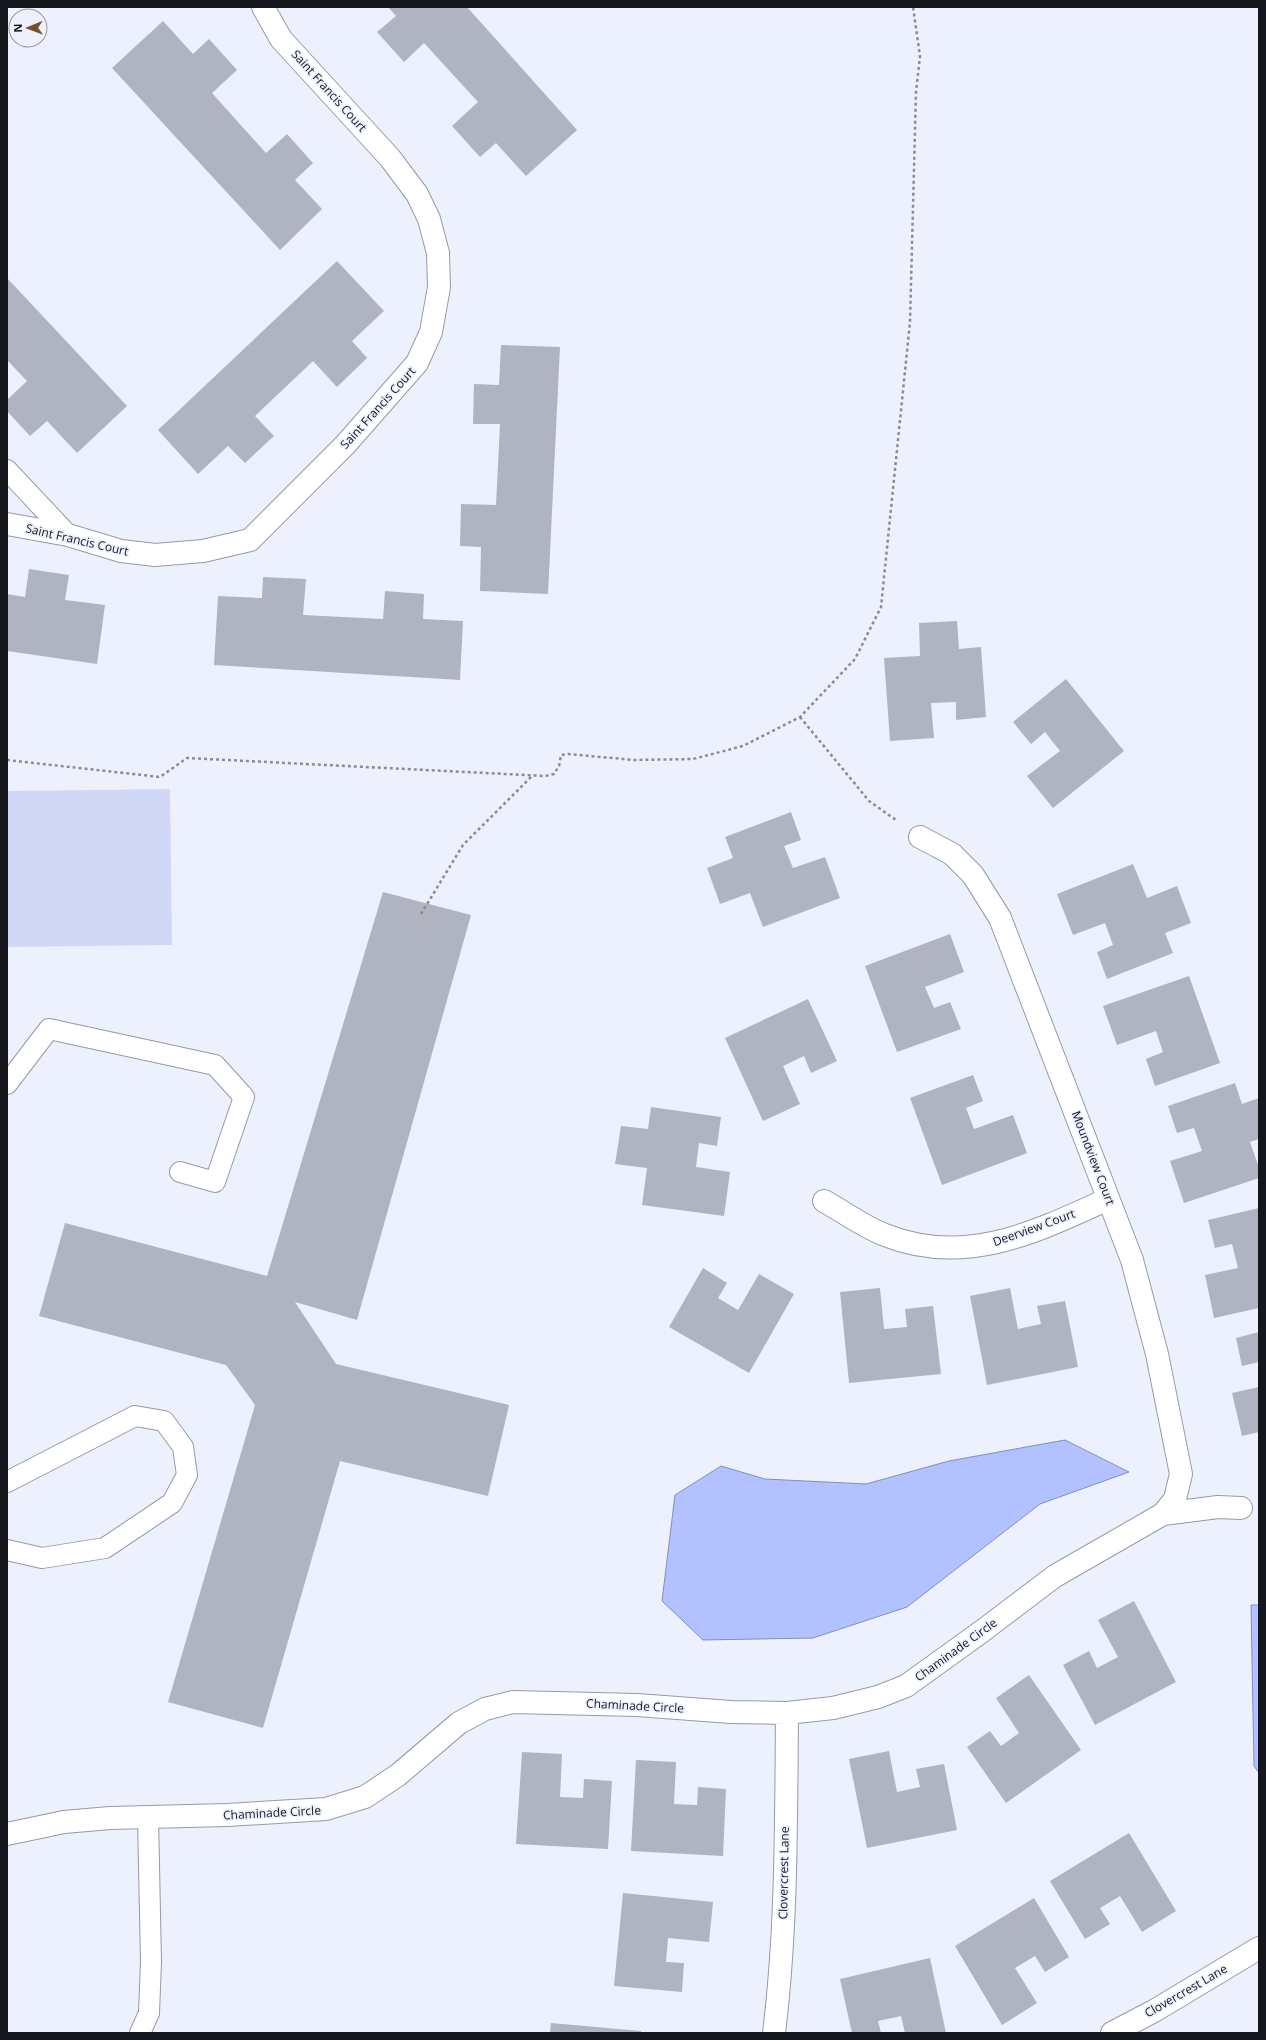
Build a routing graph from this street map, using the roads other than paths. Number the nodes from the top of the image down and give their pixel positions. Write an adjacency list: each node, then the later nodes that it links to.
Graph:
1 (263, 7): 4 (street, Saint Francis Court)
2 (7, 470): 4 (lane)
3 (7, 524): 4 (street, Saint Francis Court)
4 (68, 535)
5 (920, 837): 8 (street, Moundview Court)
6 (7, 1084): 7 (lane)
7 (180, 1172)
8 (1108, 1199): 9 (street, Deerview Court); 12 (street, Moundview Court)
9 (824, 1201)
10 (7, 1482): 13 (lane)
11 (1241, 1508): 12 (street, Chaminade Circle)
12 (1163, 1514): 14 (street, Chaminade Circle)
13 (7, 1550)
14 (787, 1713): 15 (street, Chaminade Circle); 19 (street, Clovercrest Lane)
15 (148, 1817): 16 (street, Chaminade Circle); 18 (lane)
16 (8, 1829)
17 (1259, 1948): 20 (street, Clovercrest Lane)
18 (140, 2033)
19 (774, 2033)
20 (1112, 2033)

